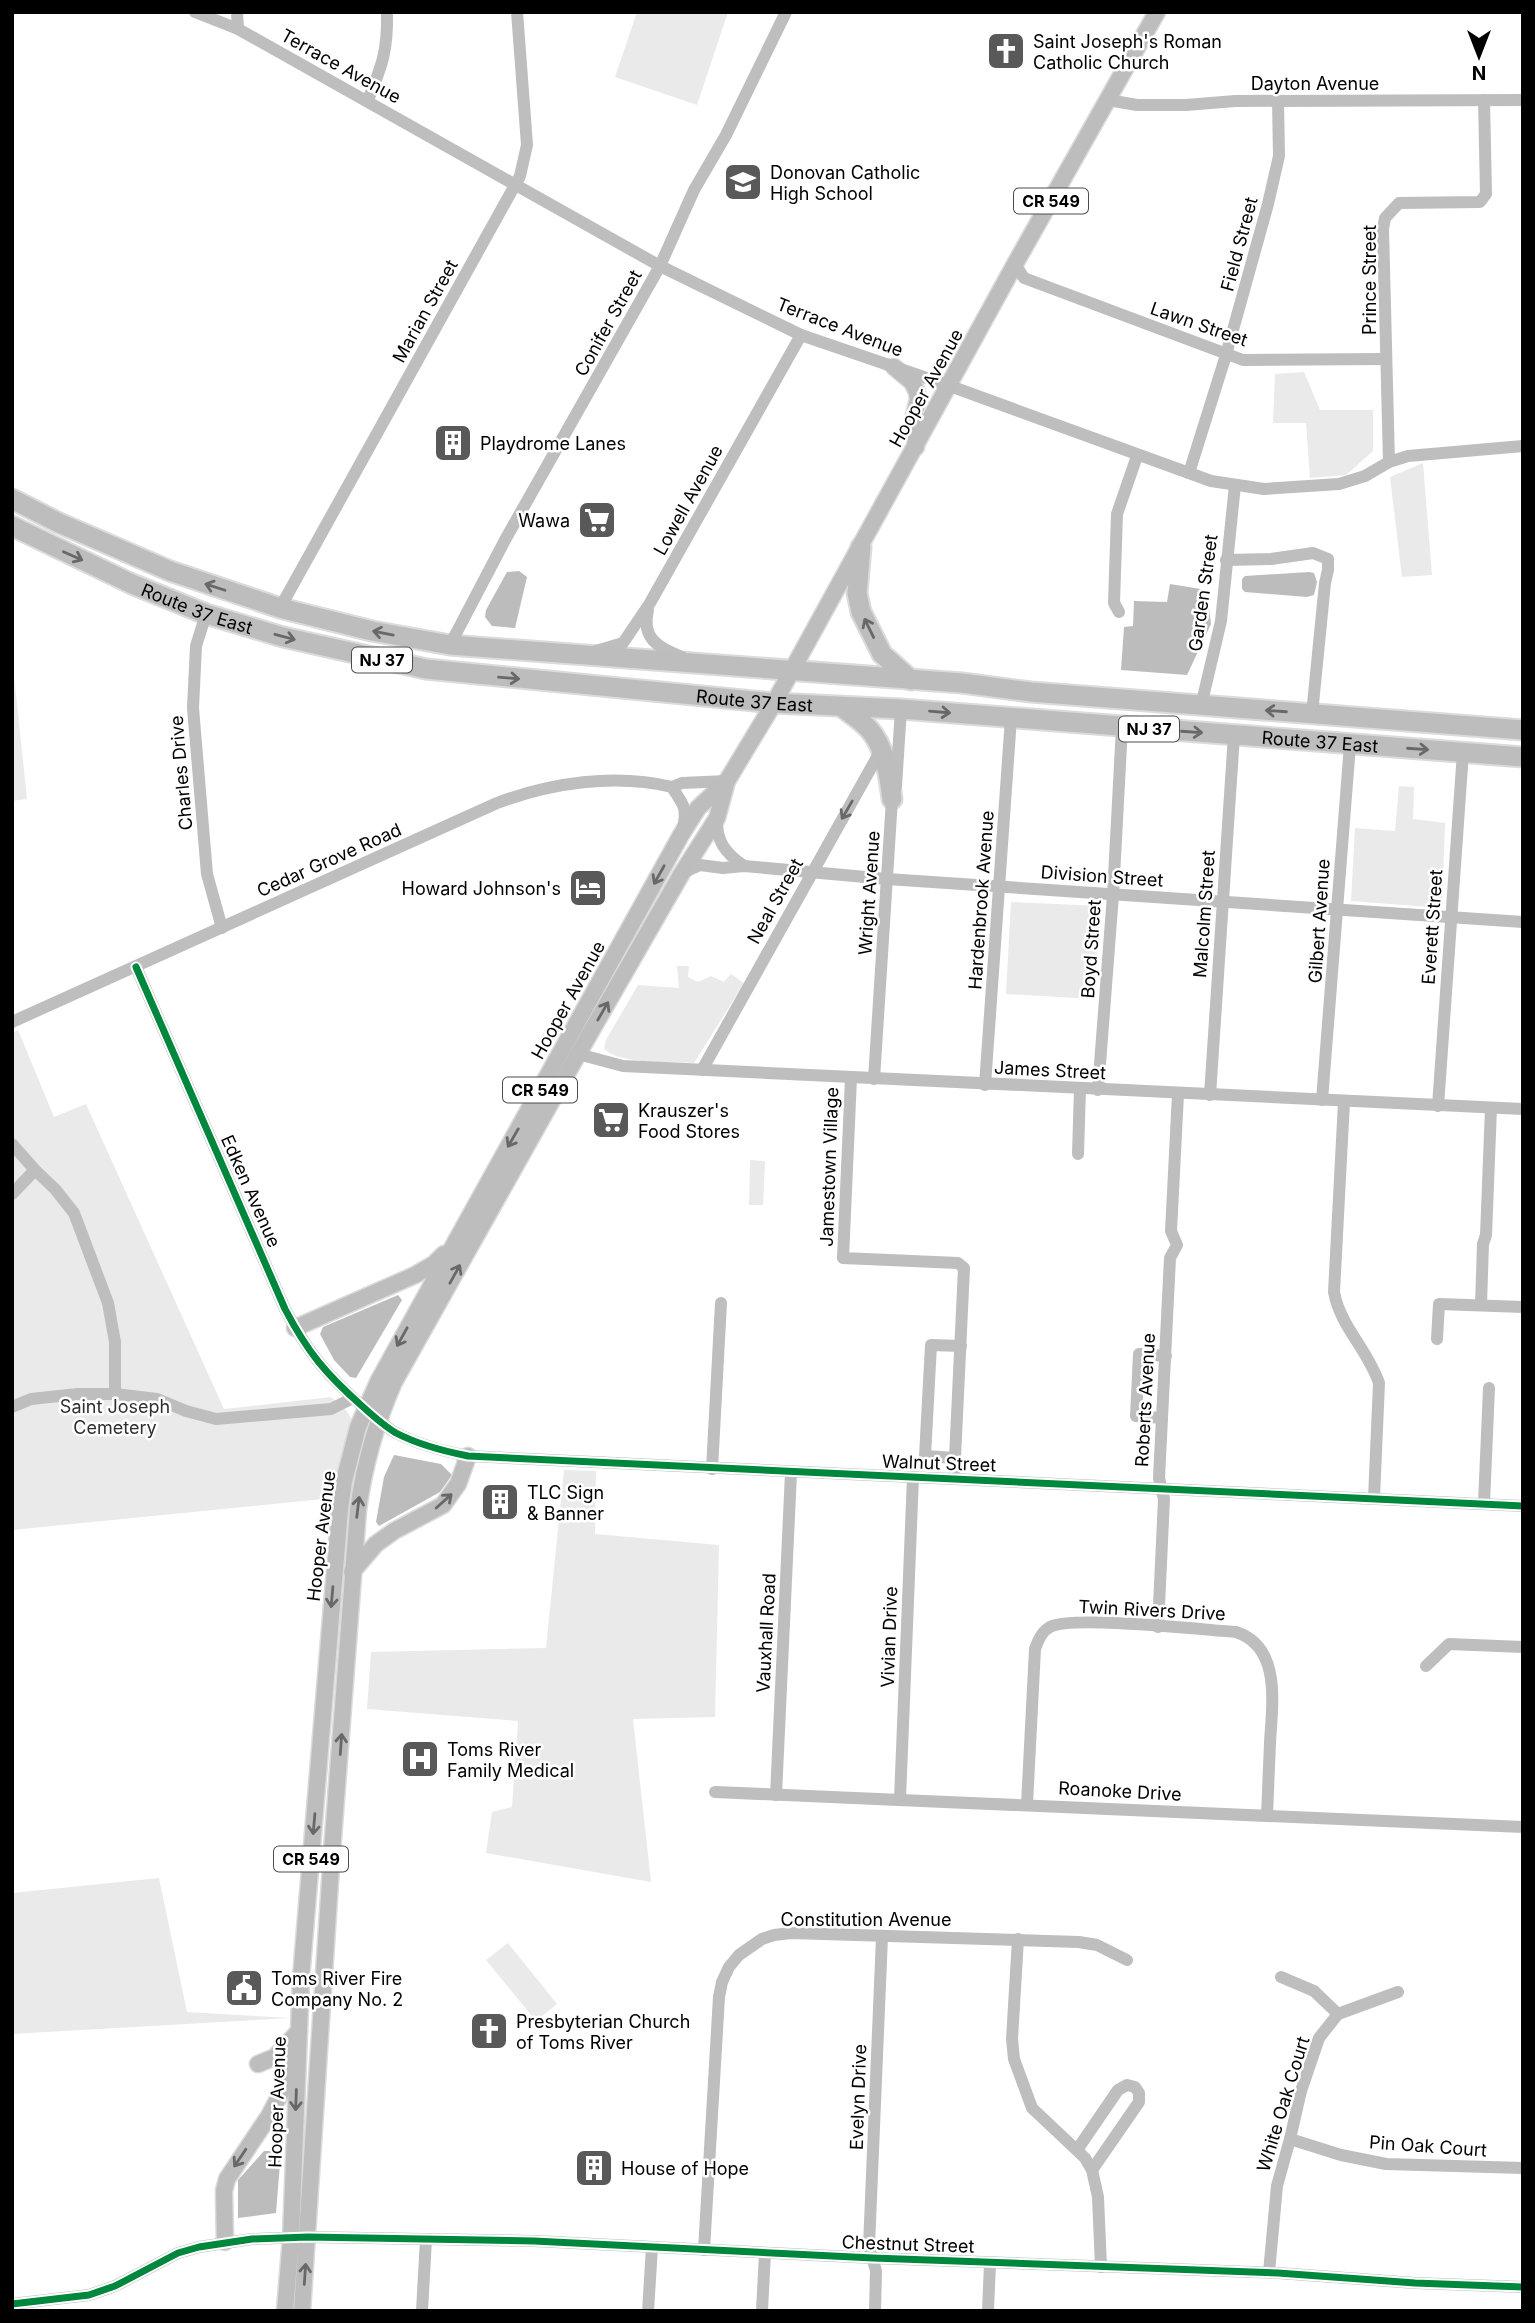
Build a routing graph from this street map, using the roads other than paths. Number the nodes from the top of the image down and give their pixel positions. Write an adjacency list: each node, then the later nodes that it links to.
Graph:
1 (195, 12): 7 (street, Terrace Avenue)
2 (237, 12): 7 (street)
3 (387, 12): 8 (street)
4 (517, 12): 13 (street, Marian Street)
5 (786, 12): 15 (street, Conifer Street)
6 (1157, 12): 9 (main road, Hooper Avenue / CR 549)
7 (238, 29): 8 (street, Terrace Avenue)
8 (368, 100): 13 (street, Terrace Avenue)
9 (1108, 100): 12 (street, Dayton Avenue); 14 (main road, Hooper Avenue / CR 549)
10 (1484, 100): 11 (street, Dayton Avenue); 12 (street, Dayton Avenue); 18 (street, Prince Street)
11 (1523, 100)
12 (1278, 101): 17 (street, Field Street)
13 (516, 185): 15 (street, Terrace Avenue); 32 (street, Marian Street)
14 (1015, 264): 17 (street, Lawn Street); 20 (main road, Hooper Avenue / CR 549)
15 (660, 266): 16 (street, Terrace Avenue); 35 (street, Conifer Street)
16 (801, 335): 19 (street, Terrace Avenue); 31 (street, Lowell Avenue)
17 (1226, 355): 18 (street, Lawn Street); 25 (street, Field Street)
18 (1387, 359): 24 (street, Prince Street)
19 (894, 367): 20 (street, Terrace Avenue); 22 (main road)
20 (950, 386): 22 (main road, Hooper Avenue / CR 549); 23 (street, Terrace Avenue)
21 (1523, 446): 24 (street, Terrace Avenue)
22 (916, 447): 29 (main road, Hooper Avenue / CR 549)
23 (1137, 456): 25 (street, Terrace Avenue); 33 (street)
24 (1389, 462): 26 (street, Terrace Avenue)
25 (1189, 473): 26 (street, Terrace Avenue)
26 (1235, 485): 30 (street, Garden Street)
27 (12, 499): 32 (highway, Route 37 East / NJ 37, one-way to 27)
28 (12, 526): 34 (highway, Route 37 East / NJ 37, one-way to 34)
29 (861, 547): 38 (main road, Hooper Avenue / CR 549); 39 (highway, one-way to 29)
30 (1227, 560): 41 (street, Garden Street); 44 (street)
31 (650, 604): 36 (street, Lowell Avenue); 37 (street)
32 (280, 608): 35 (highway, Route 37 East / NJ 37, one-way to 32)
33 (1119, 612)
34 (206, 614): 40 (highway, Route 37 East / NJ 37, one-way to 40); 68 (street, Charles Drive)
35 (450, 645): 36 (highway, Route 37 East / NJ 37)
36 (583, 655): 37 (highway, Route 37 East / NJ 37)
37 (702, 664): 38 (highway, Route 37 East / NJ 37)
38 (791, 672): 39 (highway, Route 37 East / NJ 37); 40 (main road, Hooper Avenue / CR 549)
39 (911, 680): 41 (highway, Route 37 East / NJ 37)
40 (774, 703): 42 (highway, Route 37 East / NJ 37); 53 (main road, Hooper Avenue / CR 549)
41 (1201, 706): 44 (highway, Route 37 East / NJ 37, one-way to 41)
42 (842, 707): 43 (highway, Route 37 East / NJ 37); 50 (highway)
43 (901, 709): 45 (highway, Route 37 East / NJ 37, one-way to 45); 55 (street, Wright Avenue)
44 (1312, 714): 47 (highway, Route 37 East / NJ 37)
45 (1011, 718): 46 (highway, Route 37 East / NJ 37); 62 (street, Hardenbrook Avenue)
46 (1122, 727): 48 (highway, Route 37 East / NJ 37, one-way to 48); 63 (street, Boyd Street)
47 (1523, 730)
48 (1234, 735): 49 (highway, Route 37 East / NJ 37); 64 (street, Malcolm Street)
49 (1350, 745): 51 (highway, Route 37 East / NJ 37, one-way to 51); 65 (street, Gilbert Avenue)
50 (881, 750): 55 (highway); 59 (street, Neal Street, one-way to 59)
51 (1462, 752): 52 (highway, Route 37 East / NJ 37); 66 (street, Everett Street)
52 (1523, 757)
53 (727, 781): 54 (street, Cedar Grove Road); 56 (main road, Hooper Avenue / CR 549); 57 (main road, Hooper Avenue / CR 549)
54 (672, 787): 57 (street); 68 (street, Cedar Grove Road)
55 (892, 799): 61 (street, Wright Avenue)
56 (718, 818): 58 (street); 60 (main road, Hooper Avenue / CR 549)
57 (681, 835): 89 (main road, Hooper Avenue / CR 549, one-way to 89)
58 (744, 866): 59 (street, Division Street); 60 (street, Division Street)
59 (811, 872): 61 (street, Division Street); 72 (street, Neal Street)
60 (682, 873): 71 (main road, Hooper Avenue / CR 549, one-way to 60)
61 (887, 879): 62 (street, Division Street); 74 (street, Wright Avenue)
62 (1000, 886): 63 (street, Division Street); 75 (street, Hardenbrook Avenue)
63 (1113, 895): 64 (street, Division Street); 77 (street, Boyd Street)
64 (1222, 903): 65 (street, Division Street); 79 (street, Malcolm Street)
65 (1338, 909): 66 (street, Division Street); 80 (street, Gilbert Avenue)
66 (1450, 917): 67 (street, Division Street); 82 (street, Everett Street)
67 (1523, 922)
68 (222, 928): 69 (street, Cedar Grove Road)
69 (136, 967): 70 (street, Cedar Grove Road); 93 (street, Edken Avenue)
70 (12, 1022)
71 (578, 1054): 72 (street, James Street); 102 (main road, Hooper Avenue / CR 549, one-way to 71)
72 (702, 1070): 73 (street, James Street)
73 (851, 1078): 74 (street, James Street); 95 (street, Jamestown Village)
74 (874, 1079): 75 (street, James Street)
75 (985, 1085): 76 (street, James Street)
76 (1080, 1089): 77 (street, James Street); 86 (street)
77 (1098, 1090): 78 (street, James Street)
78 (1178, 1094): 79 (street, James Street); 96 (street, Roberts Avenue)
79 (1210, 1095): 80 (street, James Street)
80 (1322, 1100): 81 (street, James Street)
81 (1344, 1102): 82 (street, James Street); 110 (street)
82 (1438, 1106): 83 (street, James Street)
83 (1491, 1108): 84 (street, James Street); 91 (street)
84 (1523, 1109)
85 (12, 1144): 87 (street)
86 (1078, 1154)
87 (35, 1170): 88 (street); 98 (street)
88 (12, 1194)
89 (451, 1247): 93 (main road); 99 (main road, Hooper Avenue / CR 549, one-way to 99)
90 (721, 1303): 105 (street)
91 (1481, 1305): 92 (street); 94 (street)
92 (1523, 1307)
93 (295, 1328): 99 (street, Edken Avenue)
94 (1437, 1339)
95 (961, 1346): 104 (street, Jamestown Village); 104 (street)
96 (1166, 1356): 101 (street, Roberts Avenue); 101 (street)
97 (1489, 1388): 111 (street)
98 (116, 1394): 99 (street); 100 (street)
99 (359, 1404): 102 (street, Walnut Street); 128 (main road, Hooper Avenue / CR 549, one-way to 128)
100 (12, 1407)
101 (1162, 1418): 109 (street, Roberts Avenue)
102 (378, 1421): 103 (street, Walnut Street); 113 (main road, Hooper Avenue / CR 549, one-way to 102)
103 (468, 1457): 105 (street, Walnut Street); 113 (main road, one-way to 103)
104 (955, 1458): 108 (street, Jamestown Village)
105 (712, 1469): 106 (street, Walnut Street)
106 (790, 1473): 107 (street, Walnut Street); 118 (street, Vauxhall Road)
107 (913, 1478): 108 (street, Walnut Street); 119 (street, Vivian Drive)
108 (954, 1479): 109 (street, Walnut Street)
109 (1160, 1489): 110 (street, Walnut Street); 114 (street, Roberts Avenue)
110 (1374, 1498): 111 (street, Walnut Street)
111 (1484, 1503): 112 (street, Walnut Street)
112 (1523, 1506)
113 (352, 1572): 123 (main road, Hooper Avenue / CR 549, one-way to 113)
114 (1158, 1627): 120 (street, Twin Rivers Drive); 121 (street, Twin Rivers Drive)
115 (1523, 1647): 116 (street)
116 (1426, 1666)
117 (715, 1792): 118 (street, Roanoke Drive)
118 (776, 1794): 119 (street, Roanoke Drive)
119 (900, 1799): 120 (street, Roanoke Drive)
120 (1027, 1804): 121 (street, Roanoke Drive)
121 (1267, 1815): 122 (street, Roanoke Drive)
122 (1523, 1827)
123 (332, 1851): 128 (main road); 137 (main road, Hooper Avenue / CR 549)
124 (882, 1937): 125 (street, Constitution Avenue); 142 (street, Constitution Avenue); 144 (street, Evelyn Drive)
125 (1018, 1939): 126 (street, Constitution Avenue); 134 (street)
126 (1126, 1961)
127 (1281, 1977): 130 (street)
128 (301, 1991): 131 (main road, Hooper Avenue / CR 549)
129 (1398, 1992): 130 (street)
130 (1338, 2014): 133 (street, White Oak Court)
131 (299, 2031): 132 (main road); 138 (main road, Hooper Avenue / CR 549, one-way to 138); 140 (main road, one-way to 140)
132 (258, 2064)
133 (1290, 2139): 135 (street, Pin Oak Court); 147 (street, White Oak Court)
134 (1077, 2150): 136 (street); 136 (street)
135 (1523, 2168)
136 (1092, 2171): 146 (street)
137 (308, 2237): 138 (street, Chestnut Street); 139 (street, Chestnut Street); 151 (main road, Hooper Avenue / CR 549, one-way to 137)
138 (291, 2238): 140 (street, Chestnut Street); 150 (main road, Hooper Avenue / CR 549)
139 (426, 2239): 141 (street, Chestnut Street); 152 (street)
140 (225, 2242): 149 (street, Chestnut Street)
141 (652, 2247): 142 (street, Chestnut Street); 153 (street)
142 (704, 2250): 143 (street, Chestnut Street)
143 (765, 2253): 144 (street, Chestnut Street); 154 (street)
144 (873, 2258): 145 (street, Chestnut Street); 155 (street, Evelyn Drive)
145 (990, 2263): 146 (street, Chestnut Street); 156 (street)
146 (1101, 2267): 147 (street, Chestnut Street)
147 (1269, 2272): 148 (street, Chestnut Street)
148 (1523, 2287)
149 (12, 2304)
150 (285, 2311)
151 (302, 2311)
152 (422, 2311)
153 (648, 2311)
154 (762, 2311)
155 (875, 2311)
156 (988, 2311)

